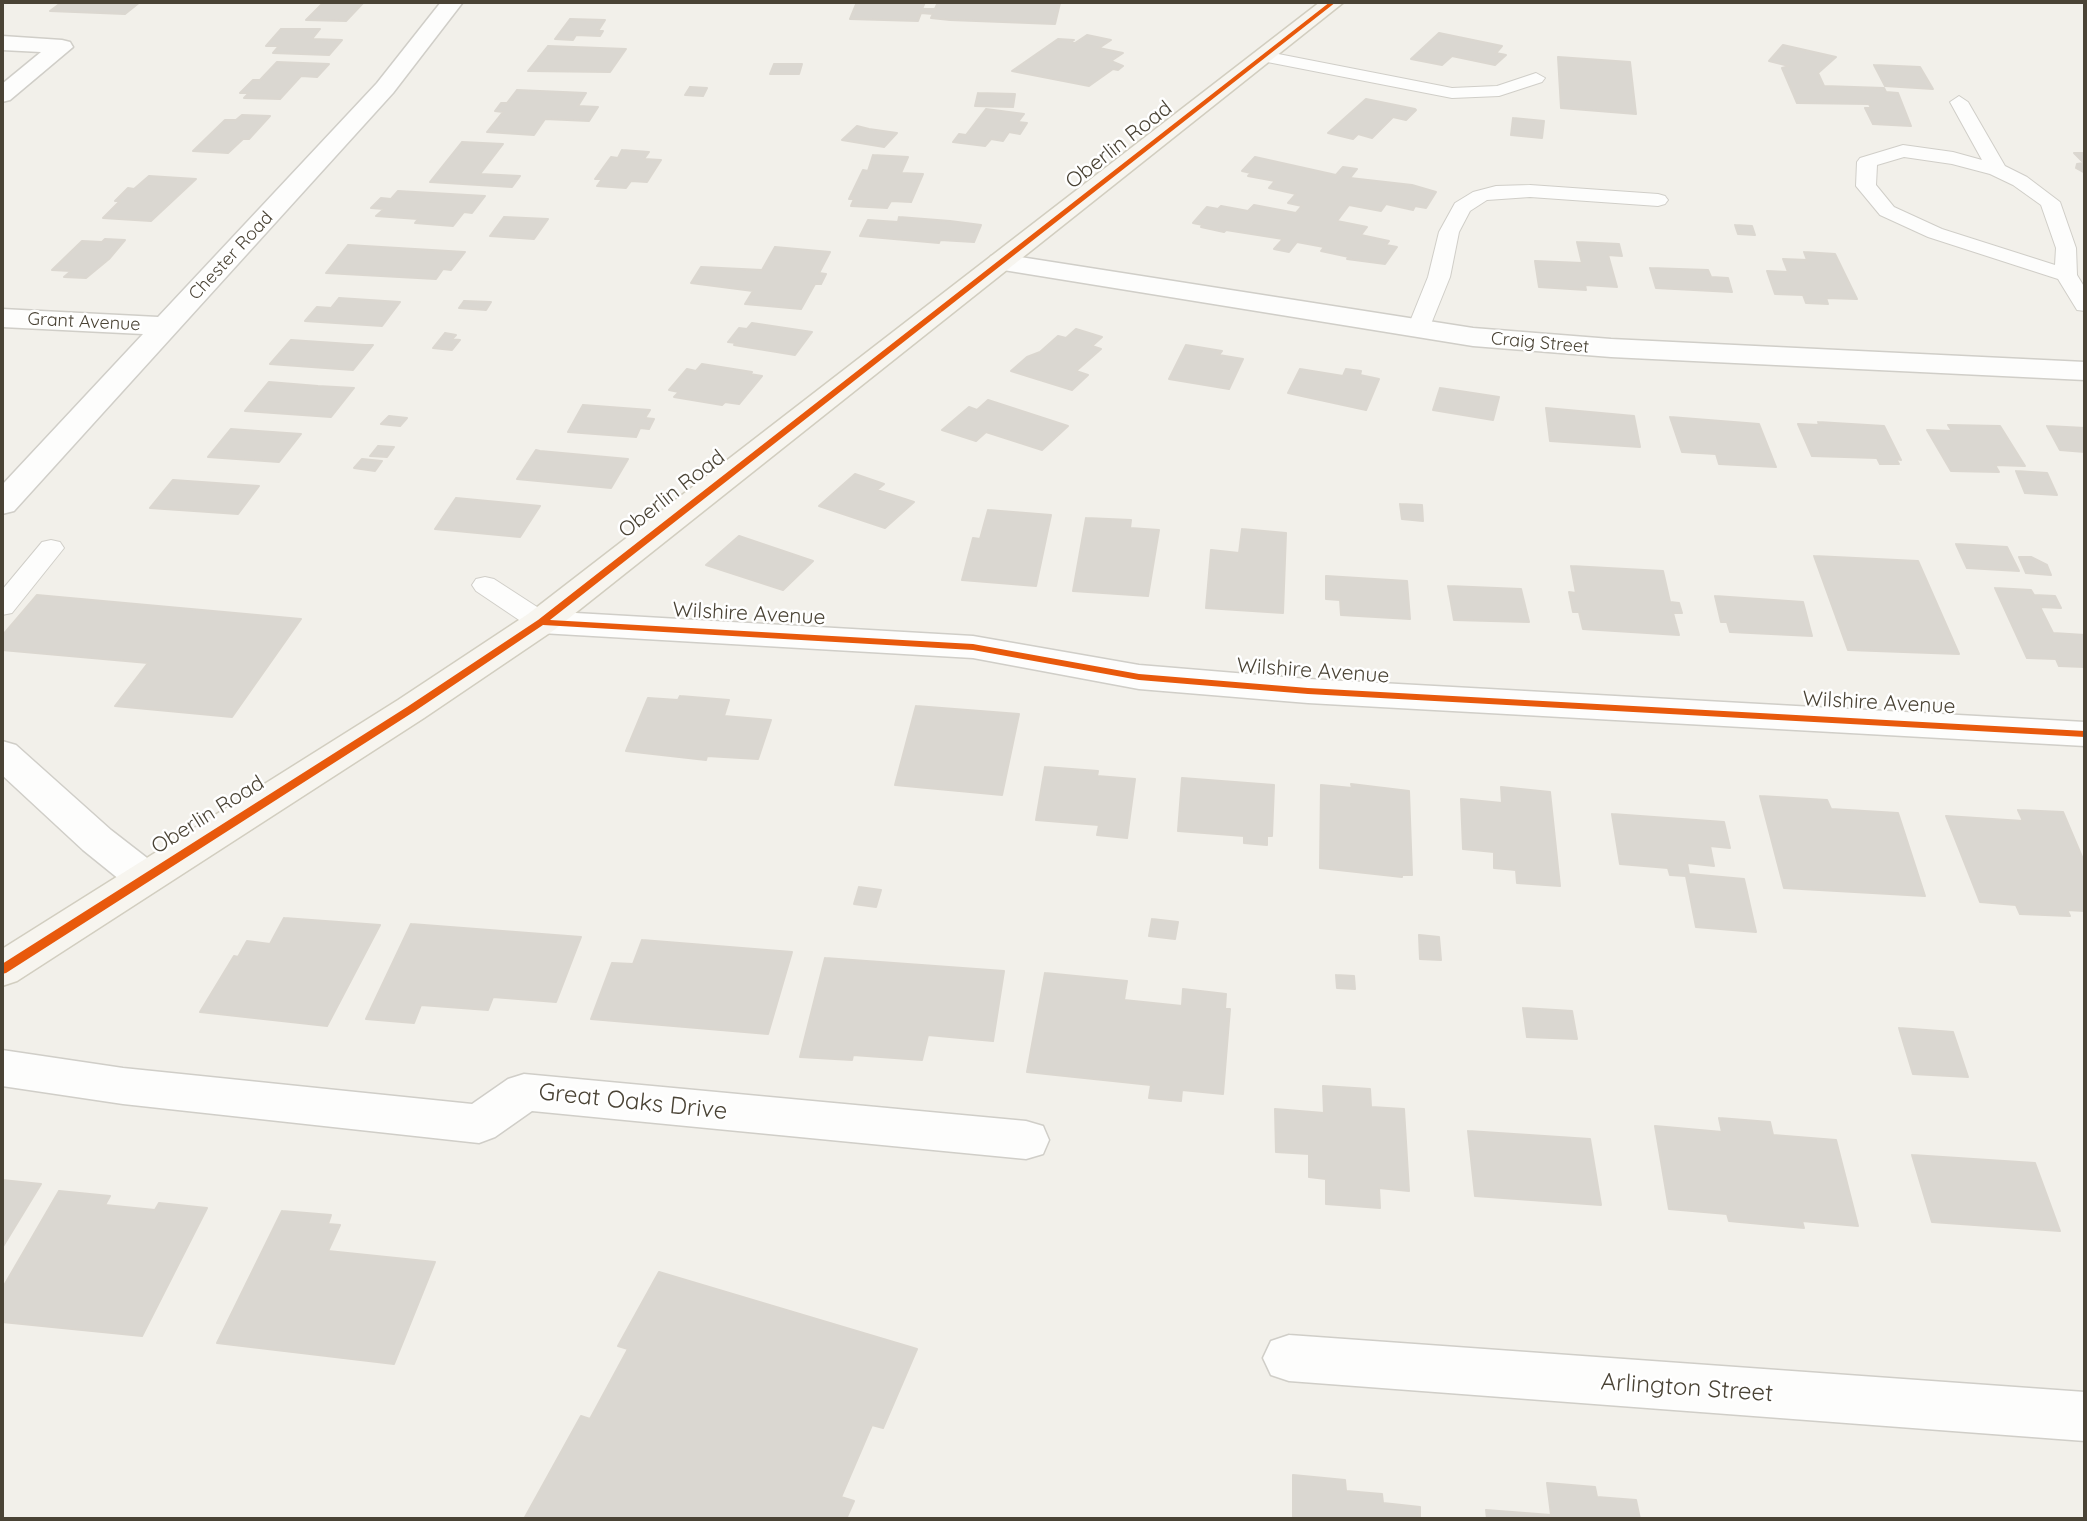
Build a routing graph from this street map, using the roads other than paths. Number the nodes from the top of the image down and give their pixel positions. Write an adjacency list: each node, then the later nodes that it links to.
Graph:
1 (452, 2): 14 (street, Chester Road)
2 (1333, 2): 4 (main road, Oberlin Road)
3 (2, 43): 6 (street)
4 (1263, 57): 5 (lane); 10 (main road, Oberlin Road)
5 (1536, 78)
6 (2, 95)
7 (1959, 102): 8 (lane)
8 (1997, 170): 11 (lane); 11 (lane)
9 (1658, 200): 15 (lane)
10 (1001, 262): 15 (street, Craig Street); 21 (main road, Oberlin Road)
11 (2066, 275): 12 (lane)
12 (2085, 304)
13 (2, 318): 14 (street, Grant Avenue)
14 (166, 326): 17 (street, Chester Road)
15 (1418, 328): 16 (street, Craig Street)
16 (2085, 371)
17 (2, 504)
18 (51, 548): 20 (lane)
19 (485, 585): 21 (lane)
20 (2, 607)
21 (541, 622): 22 (street, Wilshire Avenue); 24 (main road, Oberlin Road)
22 (2085, 734)
23 (2, 754): 24 (street)
24 (145, 878): 25 (main road, Oberlin Road)
25 (2, 970)
26 (2, 1068): 27 (street, Great Oaks Drive)
27 (1026, 1140)
28 (1289, 1358): 29 (street, Arlington Street)
29 (2085, 1417)

